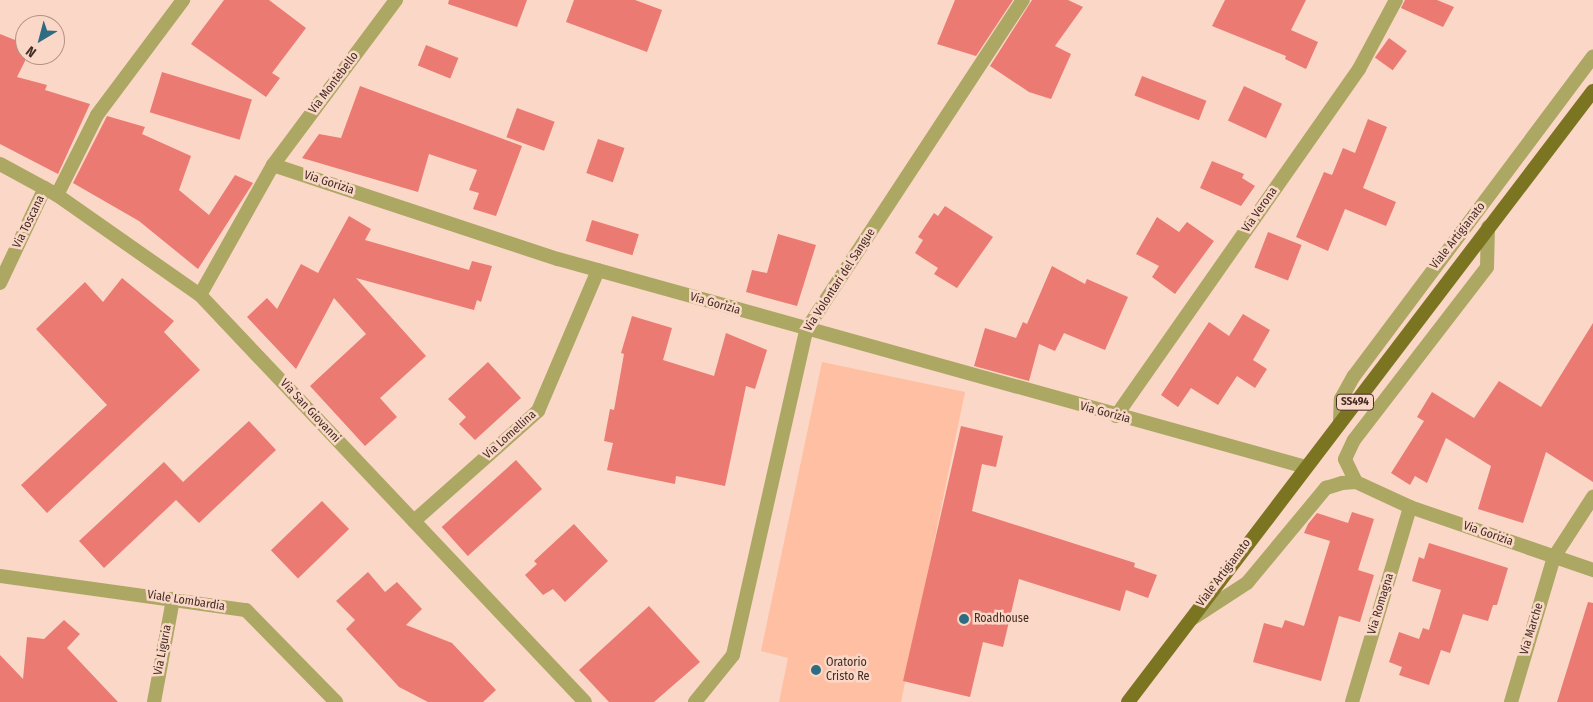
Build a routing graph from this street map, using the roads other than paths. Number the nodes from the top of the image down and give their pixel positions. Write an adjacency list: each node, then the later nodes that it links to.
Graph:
1 (183, 0): 10 (street, Via Toscana)
2 (396, 0): 9 (street, Via Montebello)
3 (1024, 0): 15 (street, Via Volontari del Sangue)
4 (1396, 0): 16 (street, Via Verona)
5 (1593, 57): 17 (street, Viale Artigianato)
6 (1593, 91): 7 (main road, Viale Artigianato / SS494)
7 (1588, 102): 11 (main road, Viale Artigianato / SS494)
8 (0, 164): 10 (street, Via San Giovanni)
9 (273, 165): 12 (street, Via Gorizia); 14 (street)
10 (51, 192): 13 (street, Via Toscana); 14 (street, Via San Giovanni)
11 (1488, 227): 17 (main road, Viale Artigianato / SS494); 19 (street)
12 (598, 270): 15 (street, Via Gorizia); 22 (street, Via Lomellina)
13 (0, 283)
14 (200, 295): 22 (street, Via San Giovanni)
15 (806, 330): 16 (street, Via Gorizia); 31 (street, Via Volontari del Sangue)
16 (1116, 416): 18 (street, Via Gorizia)
17 (1340, 422): 18 (main road, Viale Artigianato / SS494)
18 (1306, 467): 27 (main road, Viale Artigianato / SS494)
19 (1356, 482): 21 (street, Via Gorizia); 27 (street)
20 (1593, 497): 23 (street, Via Marche)
21 (1410, 506): 23 (street, Via Gorizia); 33 (street, Via Romagna)
22 (414, 521): 30 (street, Via San Giovanni)
23 (1554, 557): 24 (street, Via Gorizia); 34 (street, Via Marche)
24 (1593, 570)
25 (0, 576): 26 (street, Viale Lombardia)
26 (173, 599): 28 (street, Via Liguria); 29 (street, Viale Lombardia)
27 (1188, 621): 32 (main road, Viale Artigianato / SS494)
28 (154, 702)
29 (336, 702)
30 (585, 702)
31 (695, 702)
32 (1128, 702)
33 (1352, 702)
34 (1511, 702)

